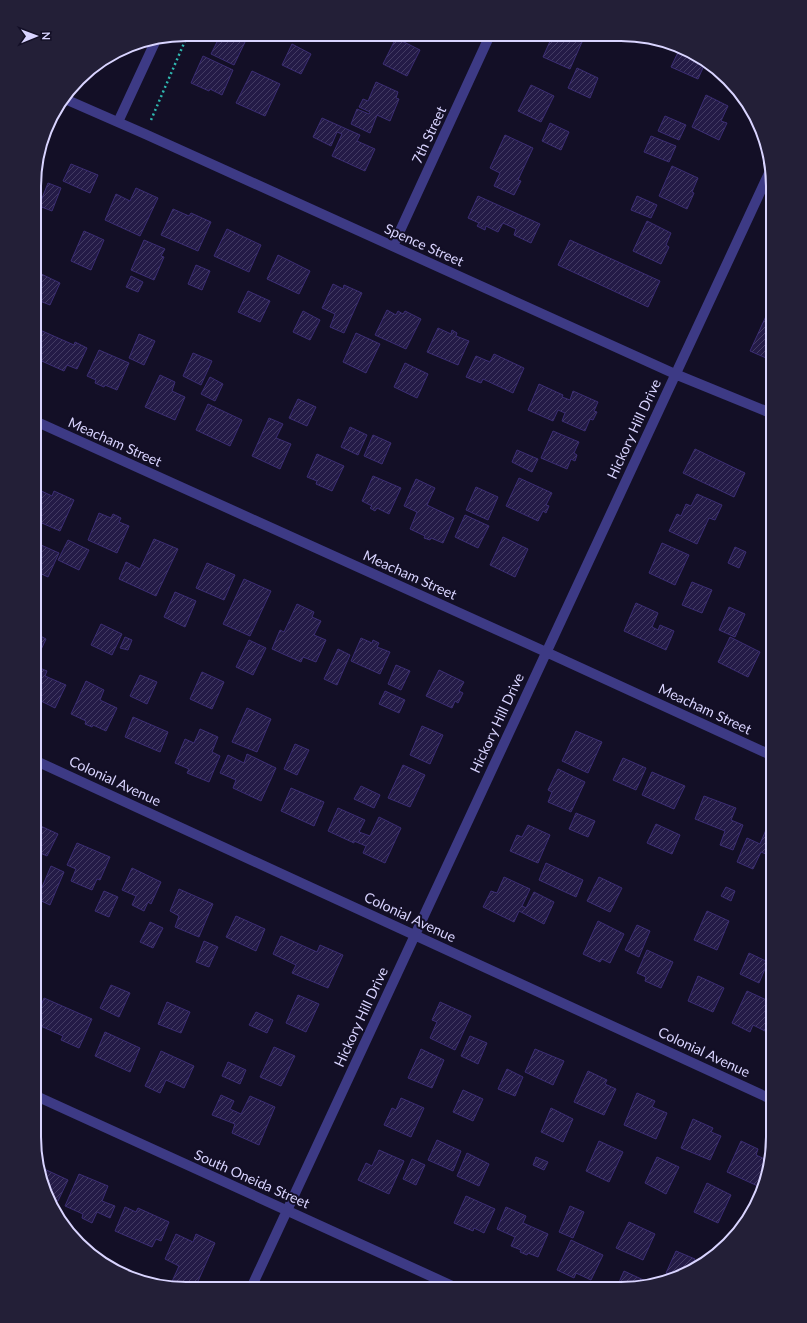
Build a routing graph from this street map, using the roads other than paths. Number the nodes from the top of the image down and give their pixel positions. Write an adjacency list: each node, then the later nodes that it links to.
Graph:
1 (487, 41): 6 (street, 7th Street)
2 (154, 45): 4 (street)
3 (69, 101): 4 (street, Spence Street)
4 (118, 122): 6 (street, Spence Street)
5 (766, 180): 7 (street, Hickory Hill Drive)
6 (393, 246): 7 (street, Spence Street)
7 (675, 374): 8 (street, Spence Street); 10 (street, Hickory Hill Drive)
8 (766, 411)
9 (41, 424): 10 (street, Meacham Street)
10 (546, 652): 11 (street, Meacham Street); 13 (street, Hickory Hill Drive)
11 (766, 753)
12 (41, 763): 13 (street, Colonial Avenue)
13 (414, 934): 14 (street, Colonial Avenue); 16 (street, Hickory Hill Drive)
14 (766, 1097)
15 (41, 1098): 16 (street, South Oneida Street)
16 (286, 1210): 17 (street, Hickory Hill Drive); 18 (street, South Oneida Street)
17 (254, 1282)
18 (445, 1282)

